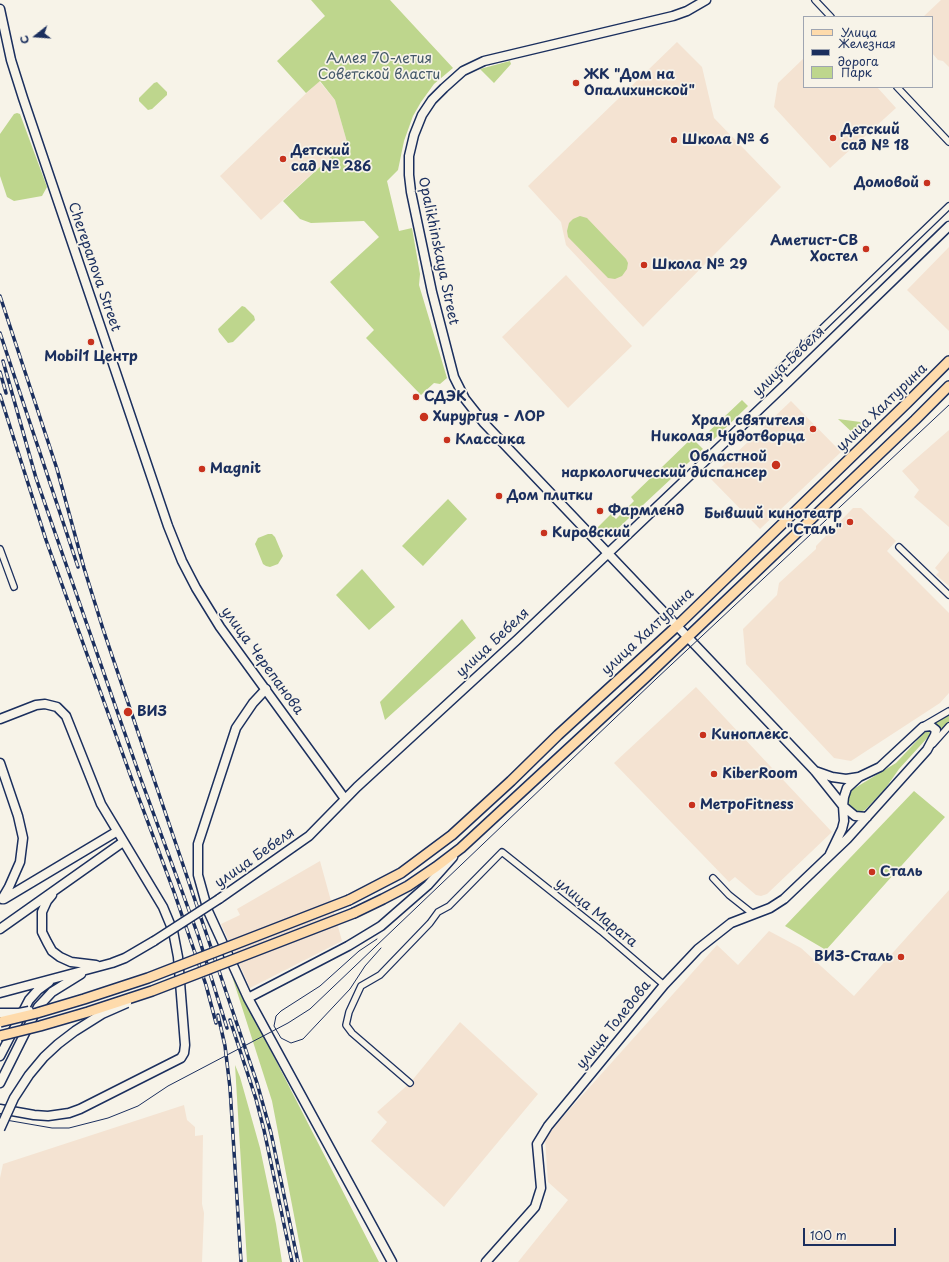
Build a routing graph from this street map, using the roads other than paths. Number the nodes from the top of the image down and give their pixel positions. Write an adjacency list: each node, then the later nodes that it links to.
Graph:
1 (706, 0): 14 (main road, Opalikhinskaya Street)
2 (815, 0): 4 (street)
3 (0, 9): 19 (main road, улица Черепанова)
4 (830, 16)
5 (898, 88): 6 (street)
6 (949, 142)
7 (949, 206): 10 (street)
8 (949, 226): 10 (main road, улица Бебеля)
9 (949, 361): 17 (main road, улица Халтурина)
10 (788, 382): 14 (main road, улица Бебеля)
11 (949, 386): 18 (main road)
12 (899, 547): 16 (street)
13 (0, 549): 15 (street)
14 (608, 553): 17 (main road, Opalikhinskaya Street); 28 (main road, улица Бебеля)
15 (14, 587)
16 (949, 595)
17 (677, 626): 18 (main road, Opalikhinskaya Street); 47 (main road, улица Халтурина, bridge)
18 (688, 638): 26 (main road, Opalikhinskaya Street); 33 (main road)
19 (266, 689): 28 (main road, улица Черепанова); 46 (main road)
20 (949, 711): 23 (street)
21 (0, 719): 31 (main road)
22 (949, 726): 24 (street)
23 (923, 727): 24 (main road, улица Толедова); 27 (main road)
24 (927, 750): 30 (main road, улица Толедова)
25 (0, 763): 37 (main road)
26 (815, 771): 27 (main road); 29 (main road, Opalikhinskaya Street)
27 (859, 777): 29 (main road)
28 (345, 799): 40 (main road, улица Бебеля, bridge)
29 (843, 806): 30 (main road, Opalikhinskaya Street); 34 (main road)
30 (867, 817): 34 (main road, улица Толедова)
31 (116, 832): 32 (main road); 37 (main road)
32 (123, 842): 36 (main road); 54 (main road)
33 (461, 848): 44 (main road, bridge); 46 (main road)
34 (830, 854): 38 (main road, улица Толедова)
35 (713, 878): 38 (street)
36 (60, 887): 39 (main road); 40 (main road)
37 (1, 901)
38 (753, 914): 43 (main road, улица Толедова)
39 (0, 929)
40 (112, 963): 41 (main road, улица Бебеля)
41 (91, 969): 42 (main road, улица Бебеля); 53 (main road)
42 (61, 976): 45 (main road, улица Бебеля); 51 (main road)
43 (664, 985): 52 (street, улица Марата); 57 (main road, улица Толедова)
44 (152, 991): 50 (main road, bridge); 55 (main road, bridge)
45 (0, 992)
46 (248, 998): 56 (main road)
47 (58, 1007): 48 (main road, bridge); 49 (main road, улица Халтурина, bridge)
48 (0, 1013)
49 (0, 1022)
50 (0, 1036)
51 (0, 1056)
52 (410, 1082)
53 (0, 1083)
54 (0, 1109)
55 (0, 1130)
56 (392, 1262)
57 (486, 1262)

